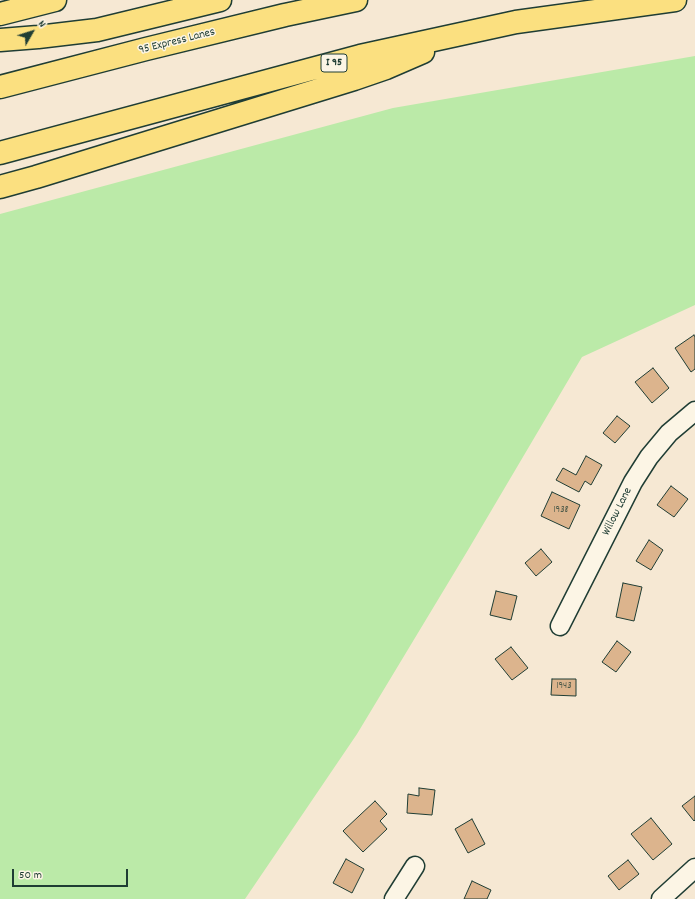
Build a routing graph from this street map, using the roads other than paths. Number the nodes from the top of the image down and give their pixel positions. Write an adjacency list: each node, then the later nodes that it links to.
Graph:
1 (55, 0): 5 (highway)
2 (220, 0): 7 (highway)
3 (356, 0): 8 (highway, 95 Express Lanes)
4 (675, 0): 6 (highway, I 95)
5 (0, 14)
6 (464, 33): 9 (highway, I 95); 10 (highway)
7 (0, 40)
8 (0, 88)
9 (0, 153)
10 (0, 187)
11 (695, 411): 12 (street, Willow Lane)
12 (560, 626)
13 (415, 866): 15 (street)
14 (695, 868): 16 (street)
15 (394, 899)
16 (661, 899)

